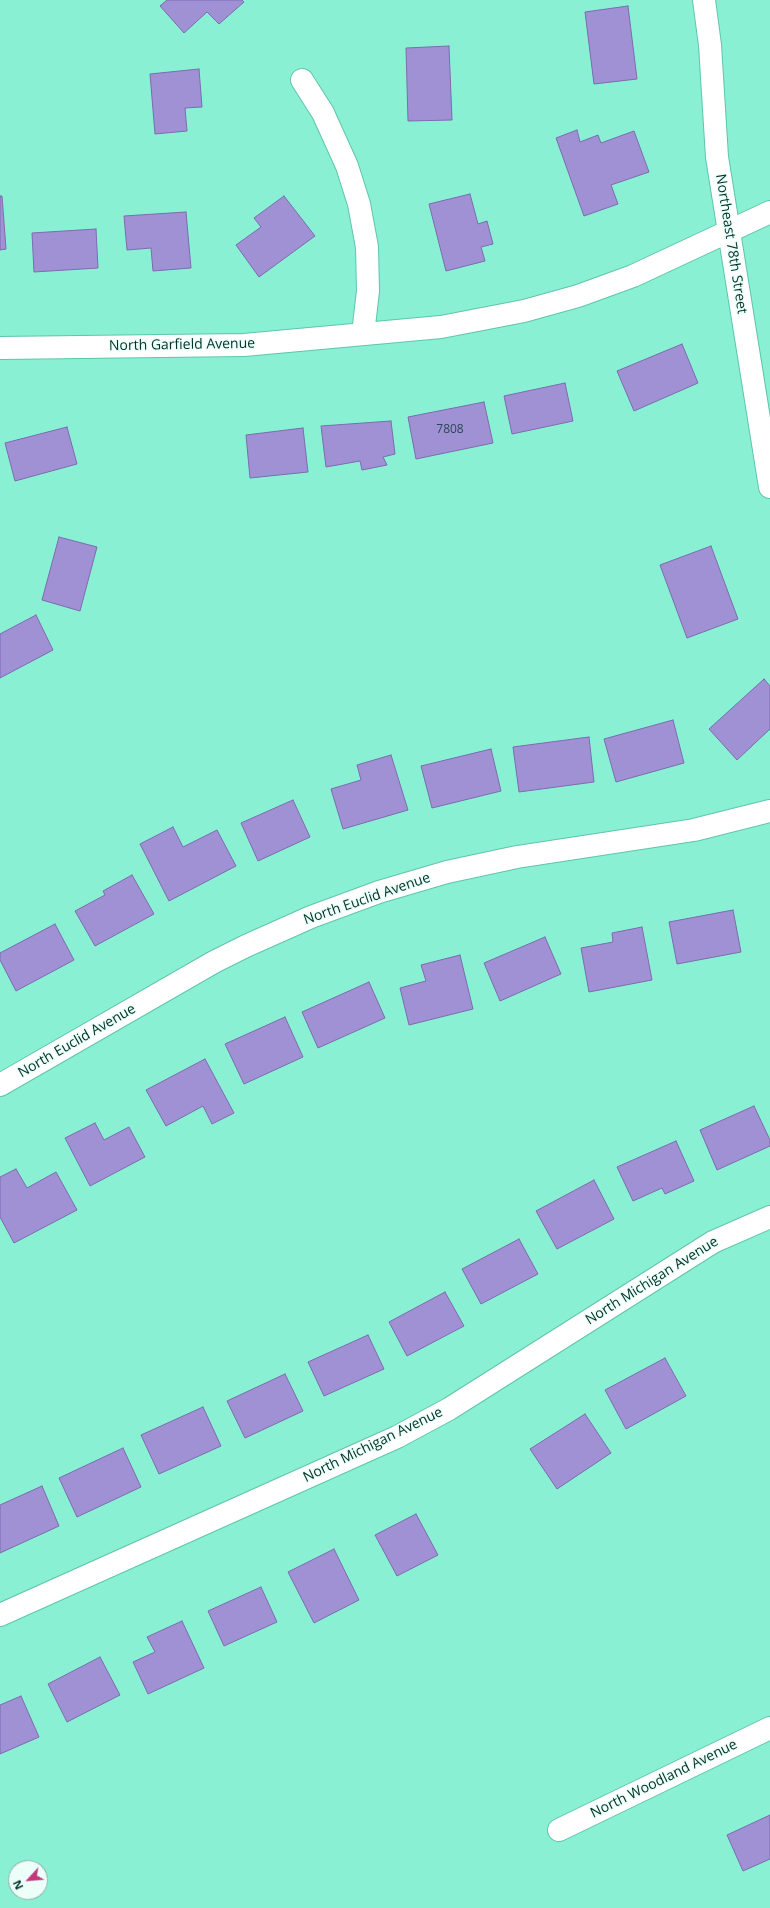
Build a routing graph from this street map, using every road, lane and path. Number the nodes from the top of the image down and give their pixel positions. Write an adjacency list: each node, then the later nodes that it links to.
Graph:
1 (704, 0): 4 (street, Northeast 78th Street)
2 (302, 80): 5 (street)
3 (770, 212): 4 (street, North Garfield Avenue)
4 (728, 231): 5 (street, North Garfield Avenue); 7 (street, Northeast 78th Street)
5 (364, 334): 6 (street, North Garfield Avenue)
6 (0, 348)
7 (770, 487)
8 (770, 811): 9 (street, North Euclid Avenue)
9 (0, 1085)
10 (770, 1217): 11 (street, North Michigan Avenue)
11 (0, 1616)
12 (770, 1728): 13 (street, North Woodland Avenue)
13 (559, 1830)

